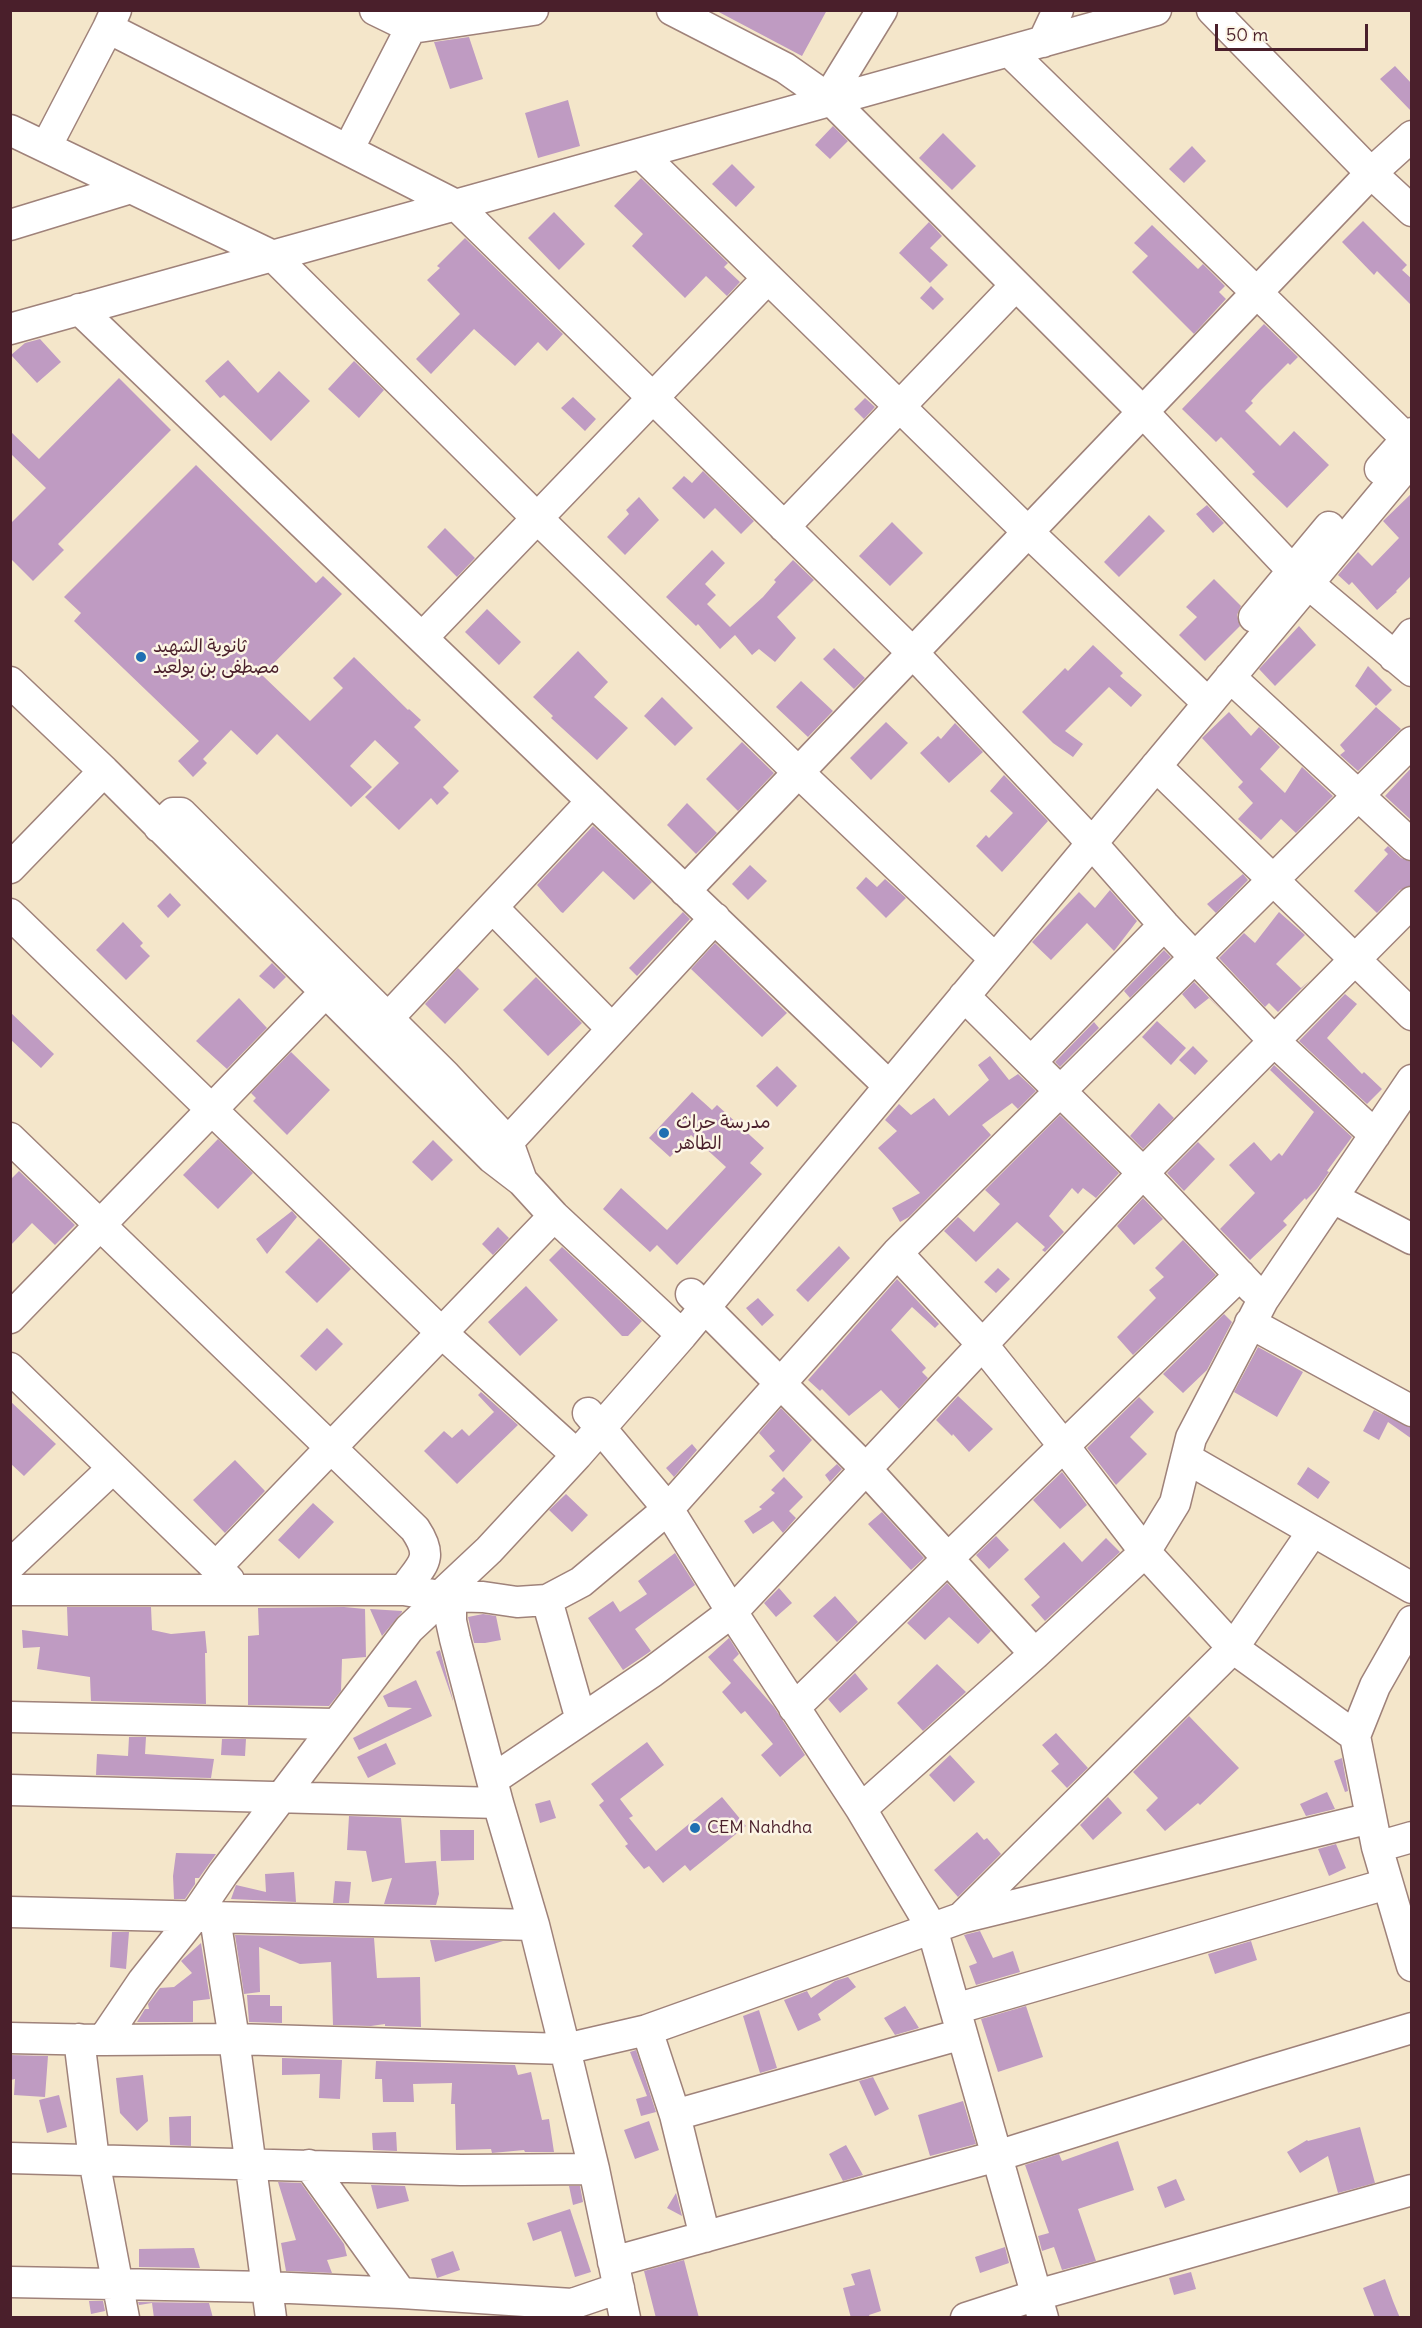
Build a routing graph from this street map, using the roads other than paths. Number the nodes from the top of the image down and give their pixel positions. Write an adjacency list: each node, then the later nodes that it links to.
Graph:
1 (375, 10): 9 (street)
2 (533, 10): 9 (street)
3 (672, 10): 12 (street)
4 (882, 10): 12 (street)
5 (1058, 10): 10 (street)
6 (1156, 10): 10 (street)
7 (1212, 10): 18 (street)
8 (112, 19): 15 (street); 16 (street)
9 (416, 19): 16 (street)
10 (1042, 42): 11 (street)
11 (1009, 51): 12 (street); 26 (street)
12 (830, 99): 17 (street); 25 (street)
13 (10, 130): 15 (street)
14 (1412, 136): 18 (street)
15 (46, 147): 19 (street)
16 (348, 150): 20 (street)
17 (641, 154): 20 (street); 24 (street)
18 (1371, 173): 21 (street); 26 (street)
19 (131, 188): 22 (street); 23 (street)
20 (456, 205): 23 (street); 29 (street)
21 (1412, 211)
22 (10, 225)
23 (273, 256): 27 (street); 33 (street)
24 (768, 278): 29 (street); 30 (street)
25 (1016, 285): 30 (street); 31 (street)
26 (1258, 292): 31 (street); 32 (street)
27 (80, 309): 28 (street); 37 (street)
28 (10, 330)
29 (653, 399): 33 (street); 34 (street)
30 (900, 407): 34 (street); 35 (street)
31 (1143, 412): 35 (street); 36 (street)
32 (1410, 444): 36 (street)
33 (538, 519): 37 (street); 46 (street)
34 (784, 527): 38 (street)
35 (1028, 532): 38 (street); 42 (street)
36 (1300, 577): 39 (street); 40 (street); 42 (street)
37 (422, 638): 48 (street)
38 (913, 653): 46 (street); 49 (street)
39 (1406, 654)
40 (1230, 677): 42 (street); 47 (street)
41 (10, 681): 45 (street)
42 (1202, 696): 44 (street); 49 (street)
43 (1412, 742): 47 (street)
44 (1156, 766): 49 (street); 52 (street)
45 (104, 771): 51 (street); 62 (street)
46 (798, 772): 53 (street); 59 (street)
47 (1358, 796): 50 (street); 52 (street)
48 (592, 801): 53 (street); 55 (street)
49 (1085, 836): 58 (street); 59 (street)
50 (1412, 845)
51 (10, 868)
52 (1273, 879): 60 (street); 61 (street)
53 (686, 891): 57 (street)
54 (1412, 902): 61 (street)
55 (493, 908): 65 (street); 66 (street)
56 (10, 914): 72 (street)
57 (715, 918): 66 (street); 69 (street)
58 (1164, 925): 60 (street); 68 (street)
59 (989, 953): 63 (street); 69 (street)
60 (1195, 957): 67 (street); 71 (street)
61 (1354, 960): 64 (street); 67 (street)
62 (334, 983): 65 (street); 72 (street)
63 (964, 996): 68 (street); 69 (street)
64 (1412, 1015)
65 (379, 1028): 75 (street)
66 (612, 1029): 75 (street)
67 (1274, 1041): 73 (street); 76 (street)
68 (1031, 1062): 71 (street)
69 (883, 1079): 83 (street)
70 (1412, 1080): 73 (street)
71 (1060, 1090): 76 (street); 81 (street)
72 (210, 1110): 79 (street); 87 (street)
73 (1375, 1135): 77 (street)
74 (10, 1138): 79 (street)
75 (500, 1150): 78 (street)
76 (1143, 1173): 82 (street); 88 (street)
77 (1333, 1198): 80 (street); 84 (street)
78 (554, 1216): 86 (street); 87 (street)
79 (100, 1225): 85 (street); 94 (street)
80 (1412, 1239)
81 (897, 1252): 88 (street); 90 (street)
82 (1240, 1275): 84 (street); 93 (street)
83 (698, 1301): 86 (street); 90 (street)
84 (1257, 1311): 91 (street); 96 (street)
85 (10, 1318)
86 (675, 1328): 92 (street)
87 (441, 1332): 94 (street); 95 (street)
88 (982, 1344): 93 (street); 98 (street)
89 (10, 1368): 97 (street)
90 (781, 1385): 98 (street); 99 (street)
91 (1412, 1411)
92 (595, 1421): 95 (street); 99 (street)
93 (1063, 1445): 101 (street); 102 (street)
94 (331, 1446): 104 (street); 108 (street)
95 (570, 1449): 108 (street)
96 (1186, 1458): 100 (street); 101 (street)
97 (113, 1468): 103 (street); 104 (street)
98 (866, 1469): 102 (street); 110 (street)
99 (668, 1509): 109 (street); 110 (street)
100 (1313, 1531): 105 (street); 112 (street)
101 (1145, 1552): 112 (street); 113 (street)
102 (950, 1558): 113 (street); 114 (street)
103 (10, 1565)
104 (216, 1567): 107 (street)
105 (1412, 1588)
106 (10, 1590): 107 (street)
107 (240, 1590): 108 (street)
108 (430, 1594): 109 (street); 117 (street); 120 (street)
109 (547, 1600): 116 (street)
110 (732, 1612): 114 (street); 116 (street)
111 (1412, 1621): 118 (street)
112 (1233, 1648): 118 (street); 127 (street)
113 (1035, 1654): 122 (street)
114 (794, 1708): 122 (street)
115 (10, 1717): 117 (street)
116 (581, 1720): 120 (street)
117 (335, 1724): 121 (street)
118 (1355, 1736): 123 (street)
119 (10, 1790): 121 (street)
120 (495, 1792): 121 (street); 129 (street)
121 (281, 1799): 128 (street)
122 (861, 1809): 130 (street)
123 (1374, 1832): 124 (street); 125 (street); 127 (street)
124 (1412, 1837)
125 (1387, 1884): 131 (street); 132 (street)
126 (10, 1912): 128 (street)
127 (961, 1917): 130 (street)
128 (204, 1918): 129 (street); 136 (street); 137 (street)
129 (534, 1925): 138 (street)
130 (932, 1928): 132 (street); 134 (street)
131 (1412, 1966)
132 (959, 2022): 139 (street); 140 (street)
133 (1412, 2028): 140 (street)
134 (647, 2030): 138 (street); 139 (street)
135 (10, 2038): 136 (street)
136 (91, 2039): 137 (street); 141 (street)
137 (234, 2039): 138 (street); 143 (street)
138 (565, 2049): 145 (street)
139 (675, 2115): 147 (street)
140 (997, 2156): 147 (street); 154 (street)
141 (94, 2160): 142 (street); 143 (street); 150 (street)
142 (12, 2161)
143 (251, 2164): 144 (street); 151 (street)
144 (309, 2165): 145 (street); 152 (street)
145 (594, 2169): 148 (street)
146 (1412, 2190): 154 (street)
147 (705, 2237): 148 (street)
148 (616, 2275): 153 (street); 158 (street)
149 (10, 2282): 150 (street)
150 (116, 2284): 151 (street); 155 (street)
151 (268, 2287): 152 (street); 156 (street)
152 (401, 2293): 153 (street)
153 (572, 2304): 157 (street)
154 (1040, 2306): 159 (street)
155 (124, 2318)
156 (271, 2318)
157 (546, 2318)
158 (625, 2318)
159 (966, 2318)

